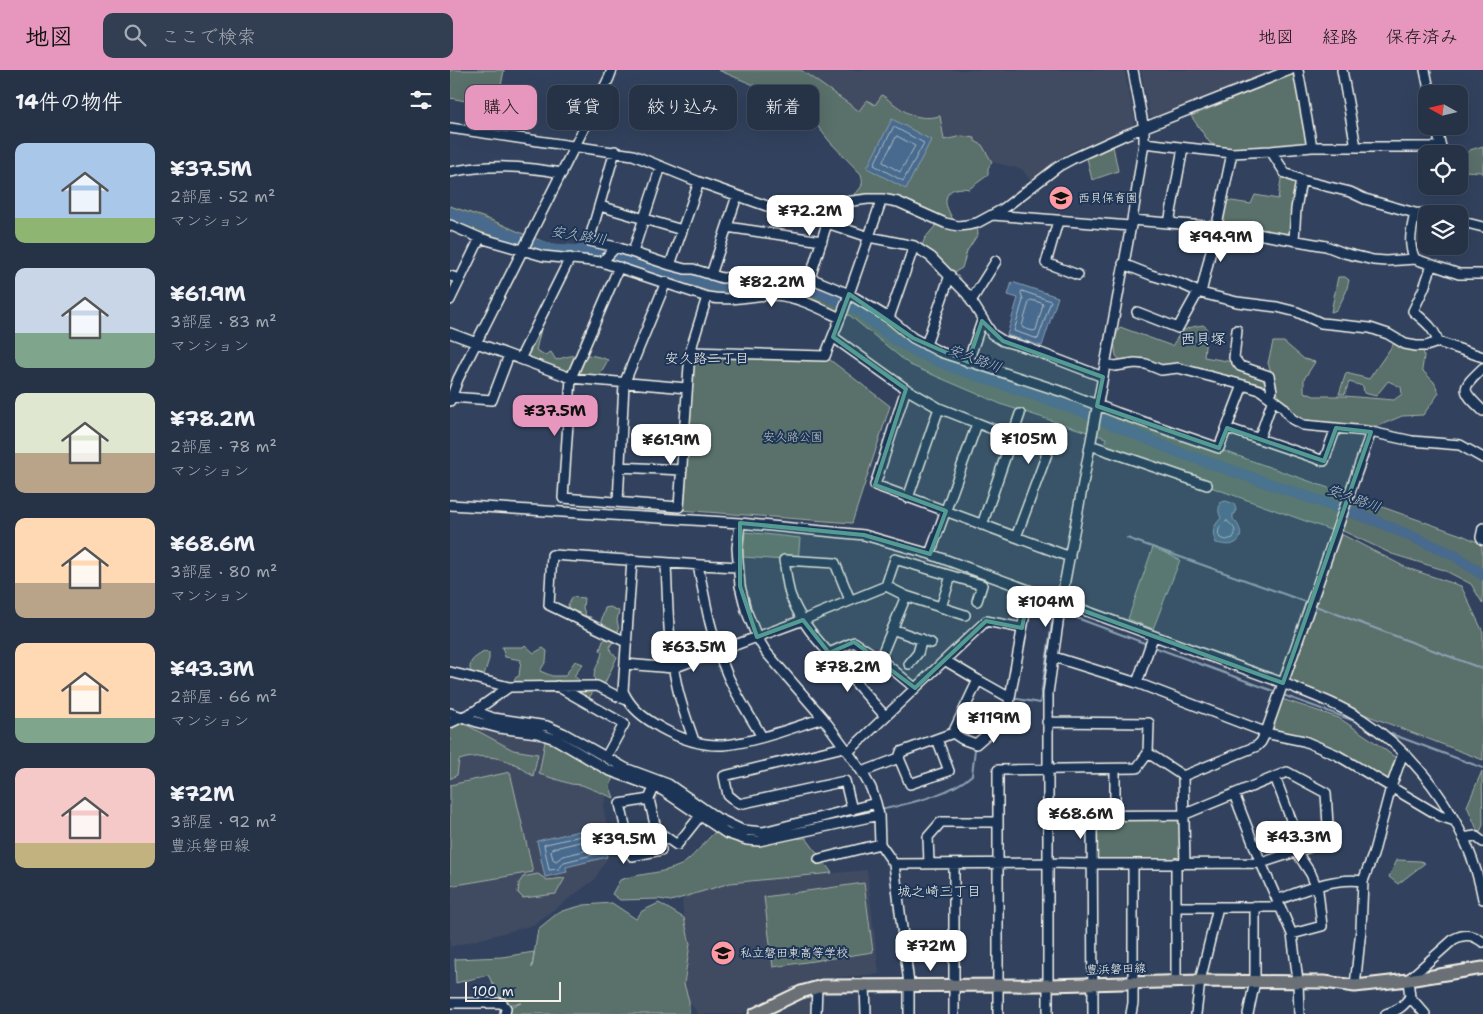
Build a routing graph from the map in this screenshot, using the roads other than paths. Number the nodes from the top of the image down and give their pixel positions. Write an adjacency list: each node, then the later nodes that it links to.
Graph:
1 (612, 70): 12 (street)
2 (1133, 70): 9 (street)
3 (1290, 70): 9 (street)
4 (1298, 70): 13 (street)
5 (1342, 70): 14 (street)
6 (1426, 70): 7 (street)
7 (1428, 85)
8 (450, 128): 12 (street)
9 (1144, 129): 11 (street); 30 (street)
10 (1438, 135): 14 (street)
11 (1144, 143): 15 (street); 34 (street)
12 (574, 146): 17 (street); 21 (street)
13 (1312, 147): 14 (street); 16 (street)
14 (1356, 147)
15 (1183, 148): 18 (street); 35 (street)
16 (1271, 151): 18 (street); 22 (street)
17 (615, 152): 19 (street); 27 (street)
18 (1232, 153): 39 (street)
19 (661, 166): 23 (street); 31 (street)
20 (450, 172): 21 (street)
21 (562, 173): 48 (street)
22 (1301, 180): 28 (street); 44 (street)
23 (699, 182): 24 (street); 41 (street)
24 (737, 196): 26 (street); 38 (street)
25 (882, 199): 26 (street); 30 (street); 42 (street)
26 (833, 204): 33 (street)
27 (600, 206): 31 (street); 47 (street)
28 (1414, 212): 29 (street); 51 (street)
29 (1418, 213)
30 (993, 215): 32 (street)
31 (644, 219): 41 (street); 49 (street)
32 (1058, 220): 34 (street); 58 (street)
33 (827, 223): 42 (street); 45 (street)
34 (1131, 223): 35 (street); 54 (street)
35 (1169, 223): 39 (street)
36 (1468, 223): 40 (street)
37 (450, 225): 43 (street)
38 (727, 226): 45 (street); 60 (street)
39 (1217, 227): 44 (street); 66 (street)
40 (1483, 227)
41 (682, 230): 56 (street)
42 (869, 237): 46 (street); 67 (street)
43 (480, 238): 48 (street); 64 (street)
44 (1294, 240): 51 (street)
45 (822, 241): 63 (street)
46 (914, 246): 61 (street); 73 (street)
47 (615, 248): 49 (street); 52 (street)
48 (523, 250): 50 (street); 78 (street)
49 (633, 252): 56 (street)
50 (570, 258): 52 (street); 84 (street)
51 (1415, 259): 55 (street)
52 (603, 261): 57 (street)
53 (996, 261): 70 (street)
54 (1124, 264): 66 (street); 86 (street)
55 (1432, 264): 59 (street); 79 (street)
56 (670, 265): 60 (street)
57 (619, 267): 65 (street); 89 (street)
58 (1078, 274)
59 (1483, 274)
60 (711, 275): 63 (street)
61 (950, 275): 70 (street); 80 (street)
62 (450, 276): 64 (street)
63 (810, 278): 67 (street)
64 (460, 279): 69 (street)
65 (666, 282): 68 (street); 90 (street)
66 (1199, 292): 71 (street); 79 (street)
67 (849, 294): 72 (street); 73 (street)
68 (707, 297): 72 (street); 81 (street)
69 (450, 300)
70 (971, 301): 74 (street)
71 (1137, 312)
72 (842, 314): 77 (street)
73 (889, 318): 80 (street)
74 (982, 321): 85 (street); 88 (street)
75 (1237, 330): 94 (street)
76 (450, 333): 78 (street)
77 (833, 337): 81 (street); 93 (street)
78 (476, 342): 82 (street); 95 (street)
79 (1438, 342): 83 (street)
80 (926, 345): 85 (street)
81 (690, 352): 92 (street)
82 (509, 355): 84 (street); 95 (street)
83 (1483, 357)
84 (520, 359): 89 (street)
85 (968, 362): 96 (street)
86 (1106, 364): 88 (street); 91 (street)
87 (1483, 368): 98 (street)
88 (1103, 377): 96 (street)
89 (570, 378): 90 (street); 112 (street)
90 (624, 384): 92 (street); 108 (street)
91 (1243, 386): 94 (street); 101 (street)
92 (687, 388): 109 (street)
93 (906, 389): 97 (street); 111 (street)
94 (1271, 397): 102 (street); 105 (street)
95 (451, 399)
96 (1097, 406): 101 (street); 106 (street)
97 (939, 408): 100 (street); 111 (street)
98 (1483, 411)
99 (1020, 414): 104 (street)
100 (977, 424): 104 (street); 114 (street)
101 (1227, 428): 105 (street)
102 (1336, 428): 103 (street); 105 (street)
103 (1371, 432): 107 (street); 153 (street)
104 (1011, 437): 116 (street); 118 (street)
105 (1259, 439)
106 (1090, 445): 110 (street); 121 (street)
107 (1483, 458)
108 (619, 467): 109 (street); 112 (street)
109 (682, 470): 112 (street)
110 (1207, 486)
111 (908, 498): 114 (street)
112 (618, 502)
113 (450, 505): 115 (street)
114 (946, 511): 116 (street); 120 (street)
115 (740, 523): 120 (street); 125 (street)
116 (982, 525): 118 (street)
117 (1483, 528): 119 (street)
118 (1016, 537): 121 (street)
119 (1483, 540)
120 (930, 554): 128 (street)
121 (1070, 557): 132 (street)
122 (632, 560): 123 (street); 141 (street); 141 (street)
123 (666, 564): 124 (street); 150 (street)
124 (698, 565): 125 (street); 143 (street)
125 (738, 567): 138 (street)
126 (951, 576): 127 (street); 131 (street); 133 (street)
127 (886, 586): 129 (street); 130 (street)
128 (1029, 591): 132 (street); 136 (street)
129 (906, 596): 133 (street); 137 (street)
130 (850, 600): 135 (street); 135 (street)
131 (977, 601)
132 (1061, 602): 139 (street); 145 (street)
133 (941, 607): 134 (street)
134 (965, 615)
135 (802, 620): 138 (street); 144 (street)
136 (1022, 628): 147 (street); 158 (street)
137 (892, 629): 140 (street); 146 (street)
138 (758, 637): 143 (street); 164 (street)
139 (1153, 637): 153 (street); 154 (street)
140 (922, 640): 142 (street); 149 (street)
141 (626, 642): 148 (street)
142 (931, 643)
143 (718, 652): 150 (street); 169 (street)
144 (829, 653): 146 (street); 163 (street)
145 (1054, 657): 154 (street); 165 (street)
146 (880, 659): 157 (street)
147 (946, 661): 152 (street); 157 (street)
148 (625, 664): 150 (street); 159 (street)
149 (909, 664)
150 (673, 668): 171 (street)
151 (450, 672): 156 (street)
152 (978, 680): 158 (street); 168 (street)
153 (1283, 683): 167 (street); 176 (street)
154 (1137, 684): 167 (street)
155 (556, 685): 156 (street); 159 (street); 177 (street)
156 (509, 687): 160 (street)
157 (915, 688): 163 (street)
158 (1010, 698): 168 (street)
159 (627, 700): 171 (street)
160 (475, 712): 162 (street); 172 (street)
161 (450, 713): 162 (street)
162 (462, 716): 166 (street); 174 (street)
163 (885, 716): 173 (street)
164 (823, 718): 169 (street); 173 (street)
165 (1047, 722): 175 (street); 179 (street)
166 (450, 723)
167 (1266, 732): 182 (street); 184 (street)
168 (953, 733): 170 (street)
169 (762, 737): 171 (street)
170 (937, 738): 178 (street); 178 (street)
171 (694, 741)
172 (583, 744): 174 (street); 177 (street)
173 (846, 750): 181 (street); 189 (street)
174 (578, 752): 185 (street)
175 (1148, 753): 180 (street); 182 (street)
176 (1403, 753): 184 (street); 197 (street)
177 (606, 757): 196 (street)
178 (899, 758): 181 (street)
179 (1047, 769): 180 (street); 193 (street); 198 (street)
180 (1115, 770): 195 (street)
181 (862, 772): 188 (street)
182 (1183, 776): 191 (street)
183 (1275, 777): 186 (street); 203 (street); 203 (street)
184 (1390, 787): 197 (street); 214 (street)
185 (654, 788): 187 (street); 192 (street)
186 (1234, 794): 191 (street); 205 (street)
187 (649, 799): 199 (street); 199 (street)
188 (876, 803): 189 (street); 190 (street)
189 (852, 810): 196 (street)
190 (879, 815): 196 (street); 202 (street)
191 (1183, 815): 195 (street); 207 (street)
192 (700, 816): 196 (street); 199 (street)
193 (1047, 816): 194 (street); 206 (street)
194 (1092, 816): 195 (street); 212 (street)
195 (1115, 816)
196 (715, 821)
197 (1454, 821): 200 (street)
198 (998, 822): 209 (street); 211 (street)
199 (656, 830)
200 (1463, 838): 201 (street); 216 (street)
201 (1483, 842)
202 (880, 844): 204 (street); 208 (street)
203 (1299, 850): 205 (street); 215 (street)
204 (819, 859)
205 (1261, 862): 207 (street); 217 (street)
206 (1048, 863): 211 (street); 212 (street); 235 (street)
207 (1180, 863): 213 (street); 218 (street)
208 (894, 864): 209 (street); 230 (street)
209 (929, 864): 210 (street)
210 (954, 864): 211 (street); 234 (street)
211 (998, 864): 231 (street)
212 (1093, 864): 213 (street); 232 (street)
213 (1133, 864): 229 (street)
214 (1362, 881): 215 (street); 236 (street)
215 (1316, 886): 217 (street); 221 (street)
216 (1483, 899)
217 (1279, 903): 219 (street); 221 (street)
218 (1176, 906): 220 (street); 225 (street)
219 (1255, 906): 220 (street); 227 (street)
220 (1218, 907): 226 (street)
221 (1292, 934): 228 (street)
222 (1483, 942): 224 (street)
223 (1483, 968): 224 (main road, 豊浜磐田線)
224 (1408, 980): 236 (main road, 豊浜磐田線); 238 (street)
225 (1176, 981): 226 (main road, 豊浜磐田線); 229 (main road, 豊浜磐田線)
226 (1200, 981): 227 (main road, 豊浜磐田線); 250 (street)
227 (1255, 981): 228 (main road, 豊浜磐田線); 251 (street)
228 (1298, 982): 236 (main road, 豊浜磐田線); 252 (street)
229 (1133, 983): 232 (main road, 豊浜磐田線); 249 (street)
230 (909, 984): 233 (main road, 豊浜磐田線); 234 (main road, 豊浜磐田線); 244 (street)
231 (998, 984): 234 (main road, 豊浜磐田線); 235 (main road, 豊浜磐田線); 246 (street)
232 (1092, 984): 235 (main road, 豊浜磐田線); 248 (street)
233 (865, 985): 237 (main road, 豊浜磐田線); 243 (street)
234 (954, 985): 245 (street)
235 (1048, 985): 247 (street)
236 (1356, 986)
237 (817, 987): 241 (main road, 豊浜磐田線); 242 (street)
238 (1410, 997): 253 (street); 254 (street)
239 (450, 1003): 240 (street)
240 (506, 1014)
241 (755, 1014)
242 (816, 1014)
243 (866, 1014)
244 (909, 1014)
245 (954, 1014)
246 (998, 1014)
247 (1048, 1014)
248 (1092, 1014)
249 (1131, 1014)
250 (1196, 1014)
251 (1248, 1014)
252 (1299, 1014)
253 (1386, 1014)
254 (1425, 1014)

